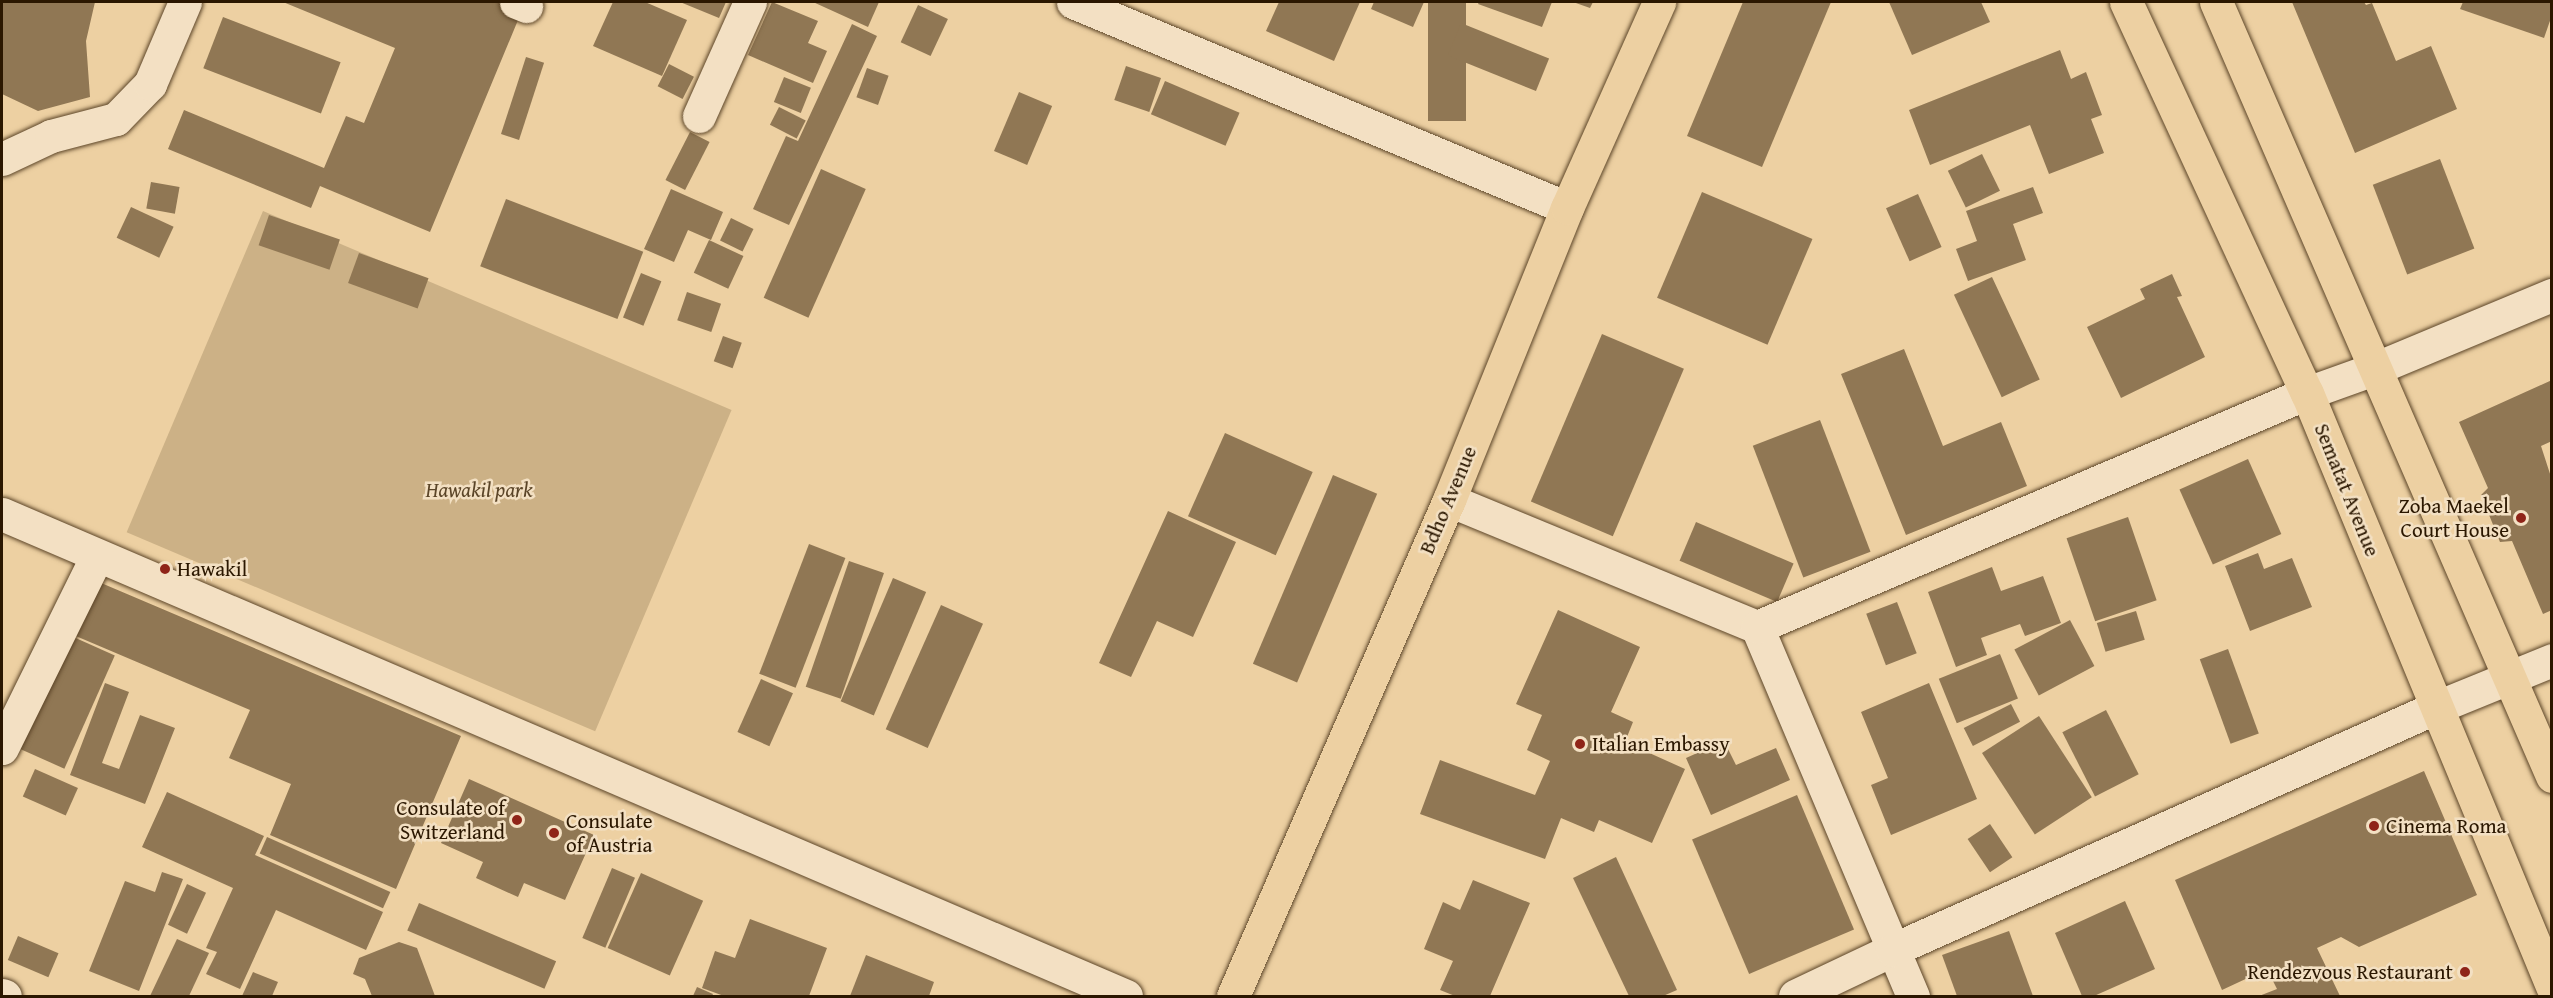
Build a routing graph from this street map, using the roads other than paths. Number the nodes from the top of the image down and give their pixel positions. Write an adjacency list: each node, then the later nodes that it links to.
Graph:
1 (185, 2): 8 (street)
2 (750, 2): 7 (street)
3 (1073, 2): 9 (street)
4 (1659, 2): 9 (main road, Bdho Avenue)
5 (2126, 2): 12 (main road, Sematat Avenue)
6 (2216, 2): 11 (main road)
7 (699, 116)
8 (2, 159)
9 (1567, 208): 13 (main road, Bdho Avenue)
10 (2552, 295): 11 (street)
11 (2374, 369): 12 (street); 18 (main road)
12 (2307, 393): 16 (street); 19 (main road, Sematat Avenue)
13 (1449, 500): 16 (street); 25 (main road, Bdho Avenue)
14 (2, 514): 15 (street)
15 (98, 556): 20 (street); 24 (street)
16 (1757, 627): 22 (street)
17 (2552, 660): 18 (street)
18 (2508, 679): 19 (street); 21 (main road)
19 (2437, 707): 22 (street); 23 (main road, Sematat Avenue)
20 (2, 748)
21 (2552, 776)
22 (1892, 950): 26 (street); 27 (street)
23 (2552, 986)
24 (1126, 996)
25 (1233, 996)
26 (1795, 996)
27 (1913, 996)

